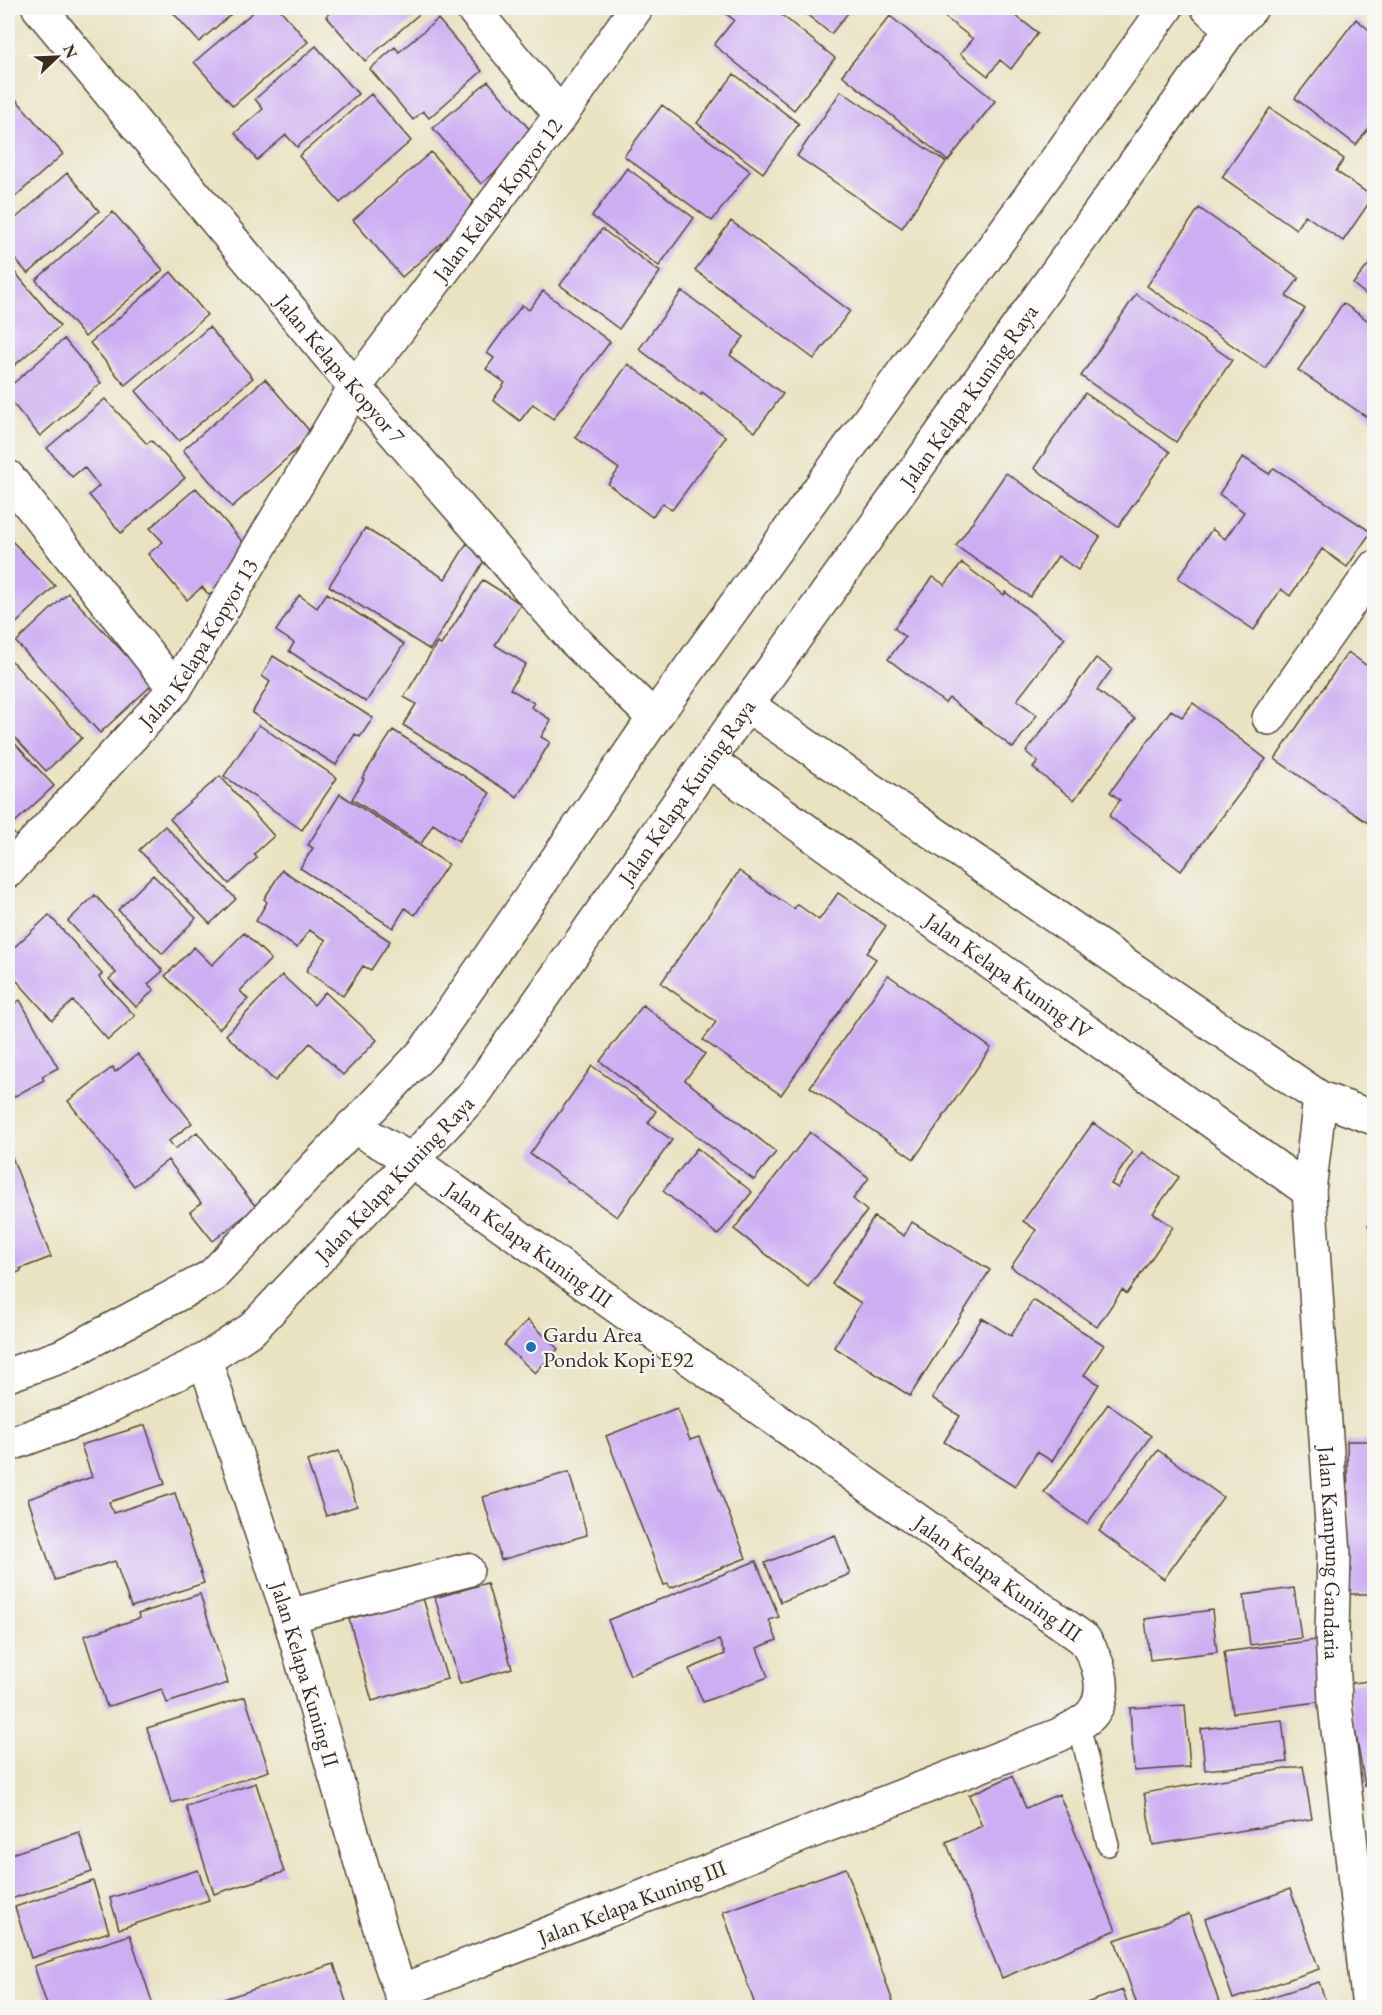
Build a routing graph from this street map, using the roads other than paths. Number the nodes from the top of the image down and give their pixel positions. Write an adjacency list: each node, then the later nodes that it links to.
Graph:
1 (39, 8): 7 (street, Jalan Kelapa Kopyor 7)
2 (472, 8): 6 (street)
3 (636, 8): 6 (street, Jalan Kelapa Kopyor 12)
4 (1166, 8): 12 (street)
5 (1230, 15): 11 (street, Jalan Kelapa Kuning Raya)
6 (561, 115): 7 (street, Jalan Kelapa Kopyor 12)
7 (355, 387): 10 (street, Jalan Kelapa Kopyor 13); 12 (street, Jalan Kelapa Kopyor 7)
8 (8, 477): 10 (street)
9 (1374, 568): 13 (street)
10 (175, 689): 15 (street, Jalan Kelapa Kopyor 13)
11 (747, 705): 14 (street, Jalan Kelapa Kuning Raya); 16 (street)
12 (654, 718): 18 (street)
13 (1269, 718)
14 (708, 760): 19 (street, Jalan Kelapa Kuning Raya); 20 (street, Jalan Kelapa Kuning IV)
15 (8, 871)
16 (1320, 1098): 17 (street); 20 (street, Jalan Kampung Gandaria)
17 (1374, 1118)
18 (352, 1126): 19 (street, Jalan Kelapa Kuning III); 22 (street)
19 (411, 1160): 21 (street, Jalan Kelapa Kuning Raya); 26 (street, Jalan Kelapa Kuning III)
20 (1309, 1191): 29 (street, Jalan Kampung Gandaria)
21 (205, 1360): 23 (street, Jalan Kelapa Kuning Raya); 25 (street, Jalan Kelapa Kuning II)
22 (8, 1375)
23 (8, 1445)
24 (467, 1570): 25 (street)
25 (289, 1616): 28 (street, Jalan Kelapa Kuning II)
26 (1079, 1725): 27 (lane); 28 (street, Jalan Kelapa Kuning III)
27 (1108, 1845)
28 (403, 1999)
29 (1369, 2007)

